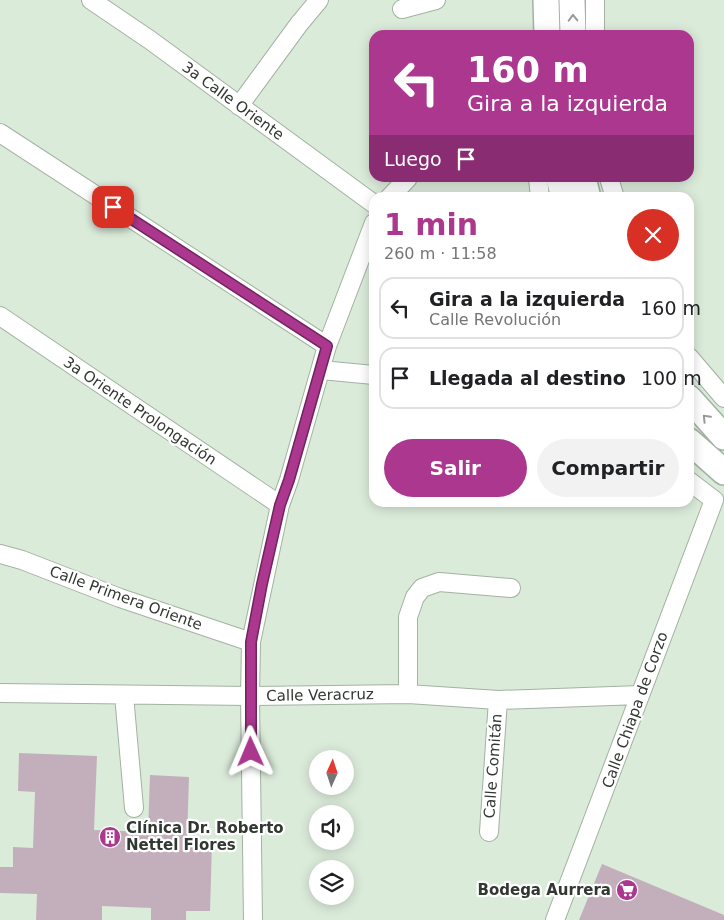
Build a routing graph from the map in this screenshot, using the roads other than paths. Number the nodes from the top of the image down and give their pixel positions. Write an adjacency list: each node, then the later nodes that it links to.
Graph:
1 (91, 0): 11 (street, 3a Calle Oriente)
2 (319, 0): 11 (street)
3 (436, 0): 7 (street)
4 (546, 0): 8 (highway)
5 (572, 0): 9 (highway, one-way to 5)
6 (595, 0): 10 (street)
7 (402, 9)
8 (545, 30)
9 (573, 30)
10 (595, 30)
11 (239, 106): 15 (street, 3a Calle Oriente)
12 (0, 133): 18 (street)
13 (404, 182): 14 (street)
14 (395, 192)
15 (369, 200)
16 (369, 236): 18 (street)
17 (0, 316): 28 (street, 3a Oriente Prolongación)
18 (327, 346): 20 (street)
19 (694, 363): 22 (street)
20 (321, 370): 21 (street); 28 (street)
21 (369, 375)
22 (724, 398)
23 (694, 403): 24 (highway, one-way to 23)
24 (724, 436)
25 (694, 445): 26 (highway)
26 (724, 472)
27 (694, 485): 35 (street, Calle Chiapa de Corzo)
28 (280, 505): 31 (street)
29 (0, 554): 31 (street, Calle Primera Oriente)
30 (511, 588): 33 (street)
31 (251, 642): 36 (street)
32 (0, 693): 34 (street, Calle Veracruz)
33 (408, 694): 36 (street, Calle Veracruz); 37 (street, Calle Veracruz)
34 (124, 695): 36 (street, Calle Veracruz); 38 (street)
35 (640, 695): 37 (street, Calle Veracruz); 41 (street, Calle Chiapa de Corzo)
36 (250, 696): 40 (street)
37 (498, 700): 39 (street, Calle Comitán)
38 (134, 808)
39 (489, 832)
40 (253, 920)
41 (555, 920)

